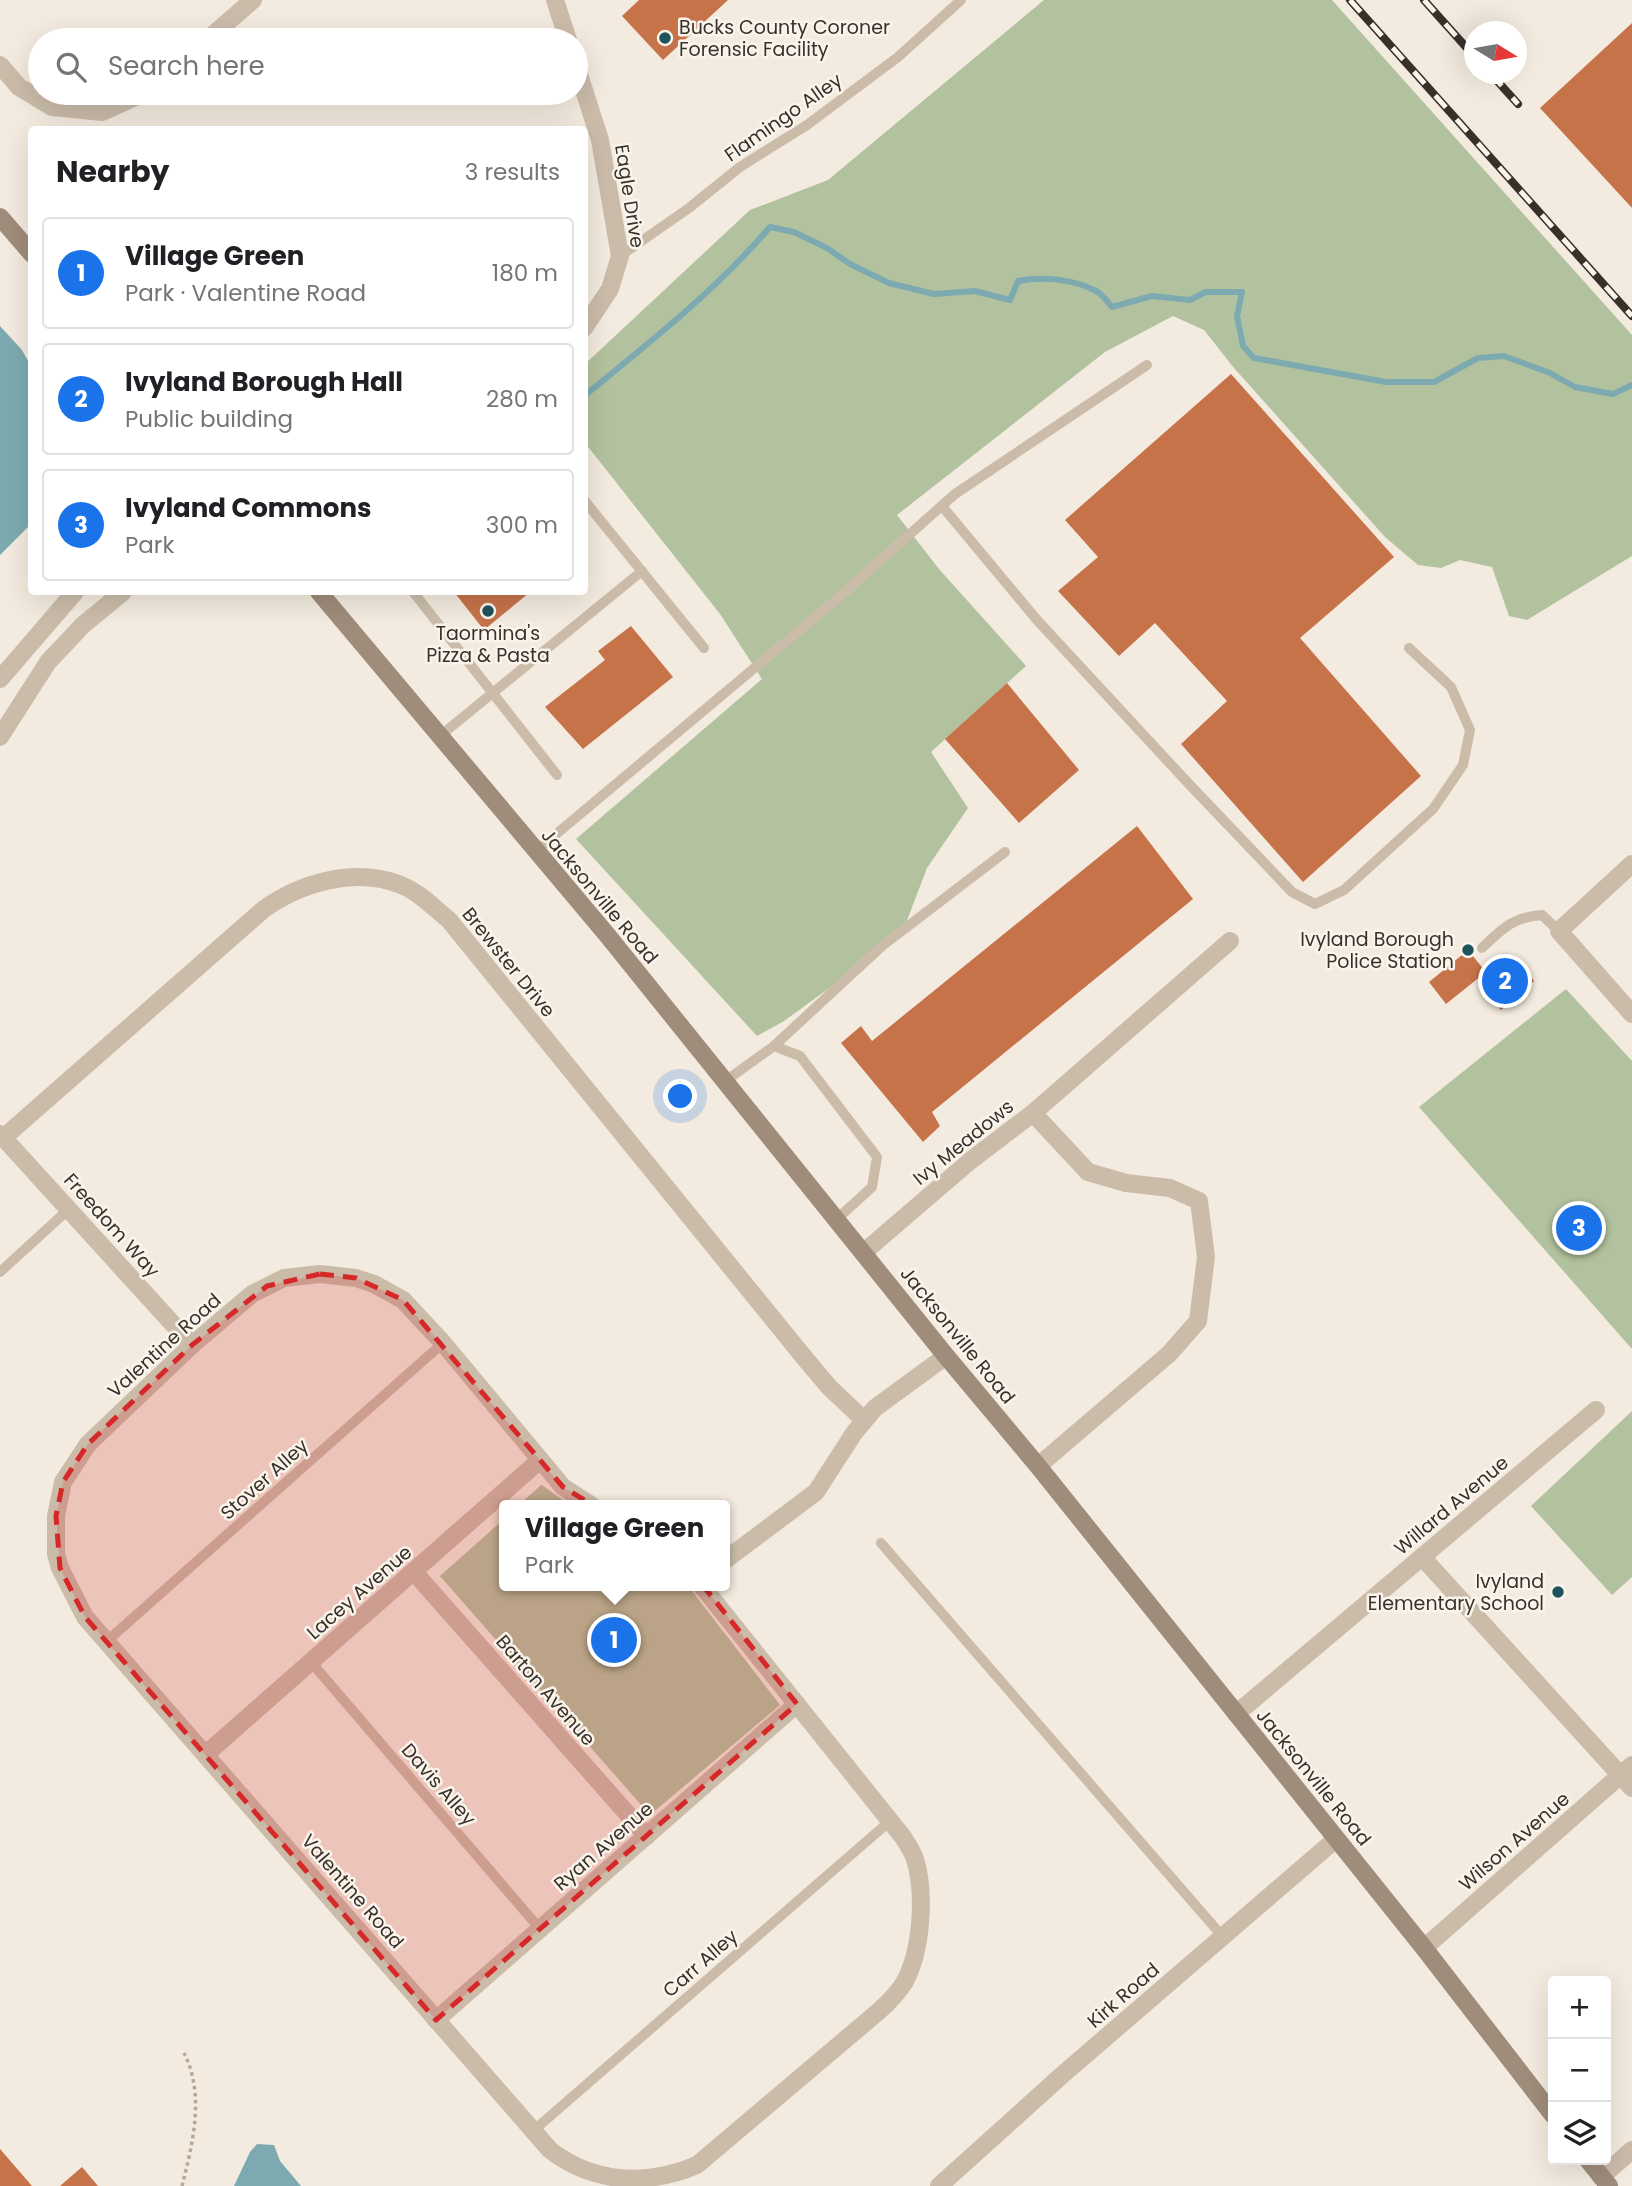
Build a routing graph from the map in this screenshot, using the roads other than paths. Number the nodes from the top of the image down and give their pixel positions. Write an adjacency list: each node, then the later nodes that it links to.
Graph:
1 (253, 0): 4 (street)
2 (555, 0): 5 (street)
3 (961, 0): 13 (lane, Flamingo Alley)
4 (220, 28)
5 (564, 28)
6 (0, 65): 7 (street)
7 (28, 92)
8 (588, 102): 13 (street, Eagle Drive)
9 (49, 105): 10 (street)
10 (117, 105)
11 (0, 217): 12 (main road)
12 (28, 249)
13 (620, 256): 14 (street, Eagle Drive)
14 (588, 322)
15 (1147, 365): 17 (lane)
16 (588, 505): 18 (lane)
17 (942, 506): 24 (lane); 30 (lane)
18 (642, 571): 23 (lane); 26 (lane)
19 (72, 595): 25 (street)
20 (119, 595): 28 (street)
21 (322, 595): 27 (main road, Jacksonville Road)
22 (416, 595): 26 (lane)
23 (704, 648)
24 (1409, 648)
25 (0, 679)
26 (491, 694): 27 (lane); 29 (lane)
27 (440, 736): 30 (main road, Jacksonville Road)
28 (0, 737)
29 (557, 775)
30 (536, 851): 38 (main road, Jacksonville Road)
31 (1005, 852): 37 (lane)
32 (1632, 864): 33 (street)
33 (1559, 932): 35 (lane); 36 (street)
34 (1230, 941): 39 (street)
35 (1482, 948)
36 (1632, 1014)
37 (774, 1046): 38 (lane); 42 (lane)
38 (724, 1082): 42 (main road, Jacksonville Road)
39 (1033, 1112): 43 (street, Ivy Meadows); 51 (street, Ivy Meadows)
40 (2, 1136): 41 (street, Freedom Way); 49 (street, Brewster Drive)
41 (69, 1209): 44 (lane); 46 (street, Freedom Way)
42 (837, 1219): 43 (main road, Jacksonville Road)
43 (864, 1252): 47 (main road, Jacksonville Road)
44 (0, 1272)
45 (443, 1343): 46 (street, Valentine Road); 50 (street, Valentine Road); 58 (lane, Stover Alley)
46 (192, 1345): 58 (street, Valentine Road)
47 (946, 1356): 49 (street); 51 (main road, Jacksonville Road)
48 (1597, 1410): 55 (street, Willard Avenue)
49 (864, 1420): 54 (street)
50 (540, 1460): 52 (street, Valentine Road); 56 (street, Lacey Avenue)
51 (1038, 1465): 61 (main road, Jacksonville Road)
52 (583, 1500)
53 (881, 1543): 68 (lane)
54 (730, 1556)
55 (1422, 1557): 61 (street, Willard Avenue); 63 (street)
56 (414, 1572): 59 (street, Lacey Avenue); 65 (street, Barton Avenue)
57 (706, 1591): 60 (street, Valentine Road)
58 (107, 1641): 62 (street, Valentine Road)
59 (310, 1662): 62 (street, Lacey Avenue); 67 (lane, Davis Alley)
60 (797, 1704): 64 (street, Valentine Road); 65 (street, Ryan Avenue)
61 (1236, 1714): 66 (main road, Jacksonville Road)
62 (206, 1754): 70 (street, Valentine Road)
63 (1628, 1776): 69 (street, Wilson Avenue)
64 (890, 1821): 72 (lane, Carr Alley); 72 (street, Valentine Road)
65 (647, 1836): 67 (street, Ryan Avenue)
66 (1336, 1839): 68 (street, Kirk Road); 69 (main road, Jacksonville Road)
67 (540, 1929): 70 (street, Ryan Avenue)
68 (1223, 1937): 76 (street, Kirk Road)
69 (1424, 1948): 71 (main road, Jacksonville Road)
70 (436, 2020): 72 (street, Valentine Road)
71 (1548, 2109)
72 (533, 2131)
73 (1632, 2150): 75 (street)
74 (1592, 2165): 75 (main road)
75 (1605, 2181)
76 (939, 2186)

